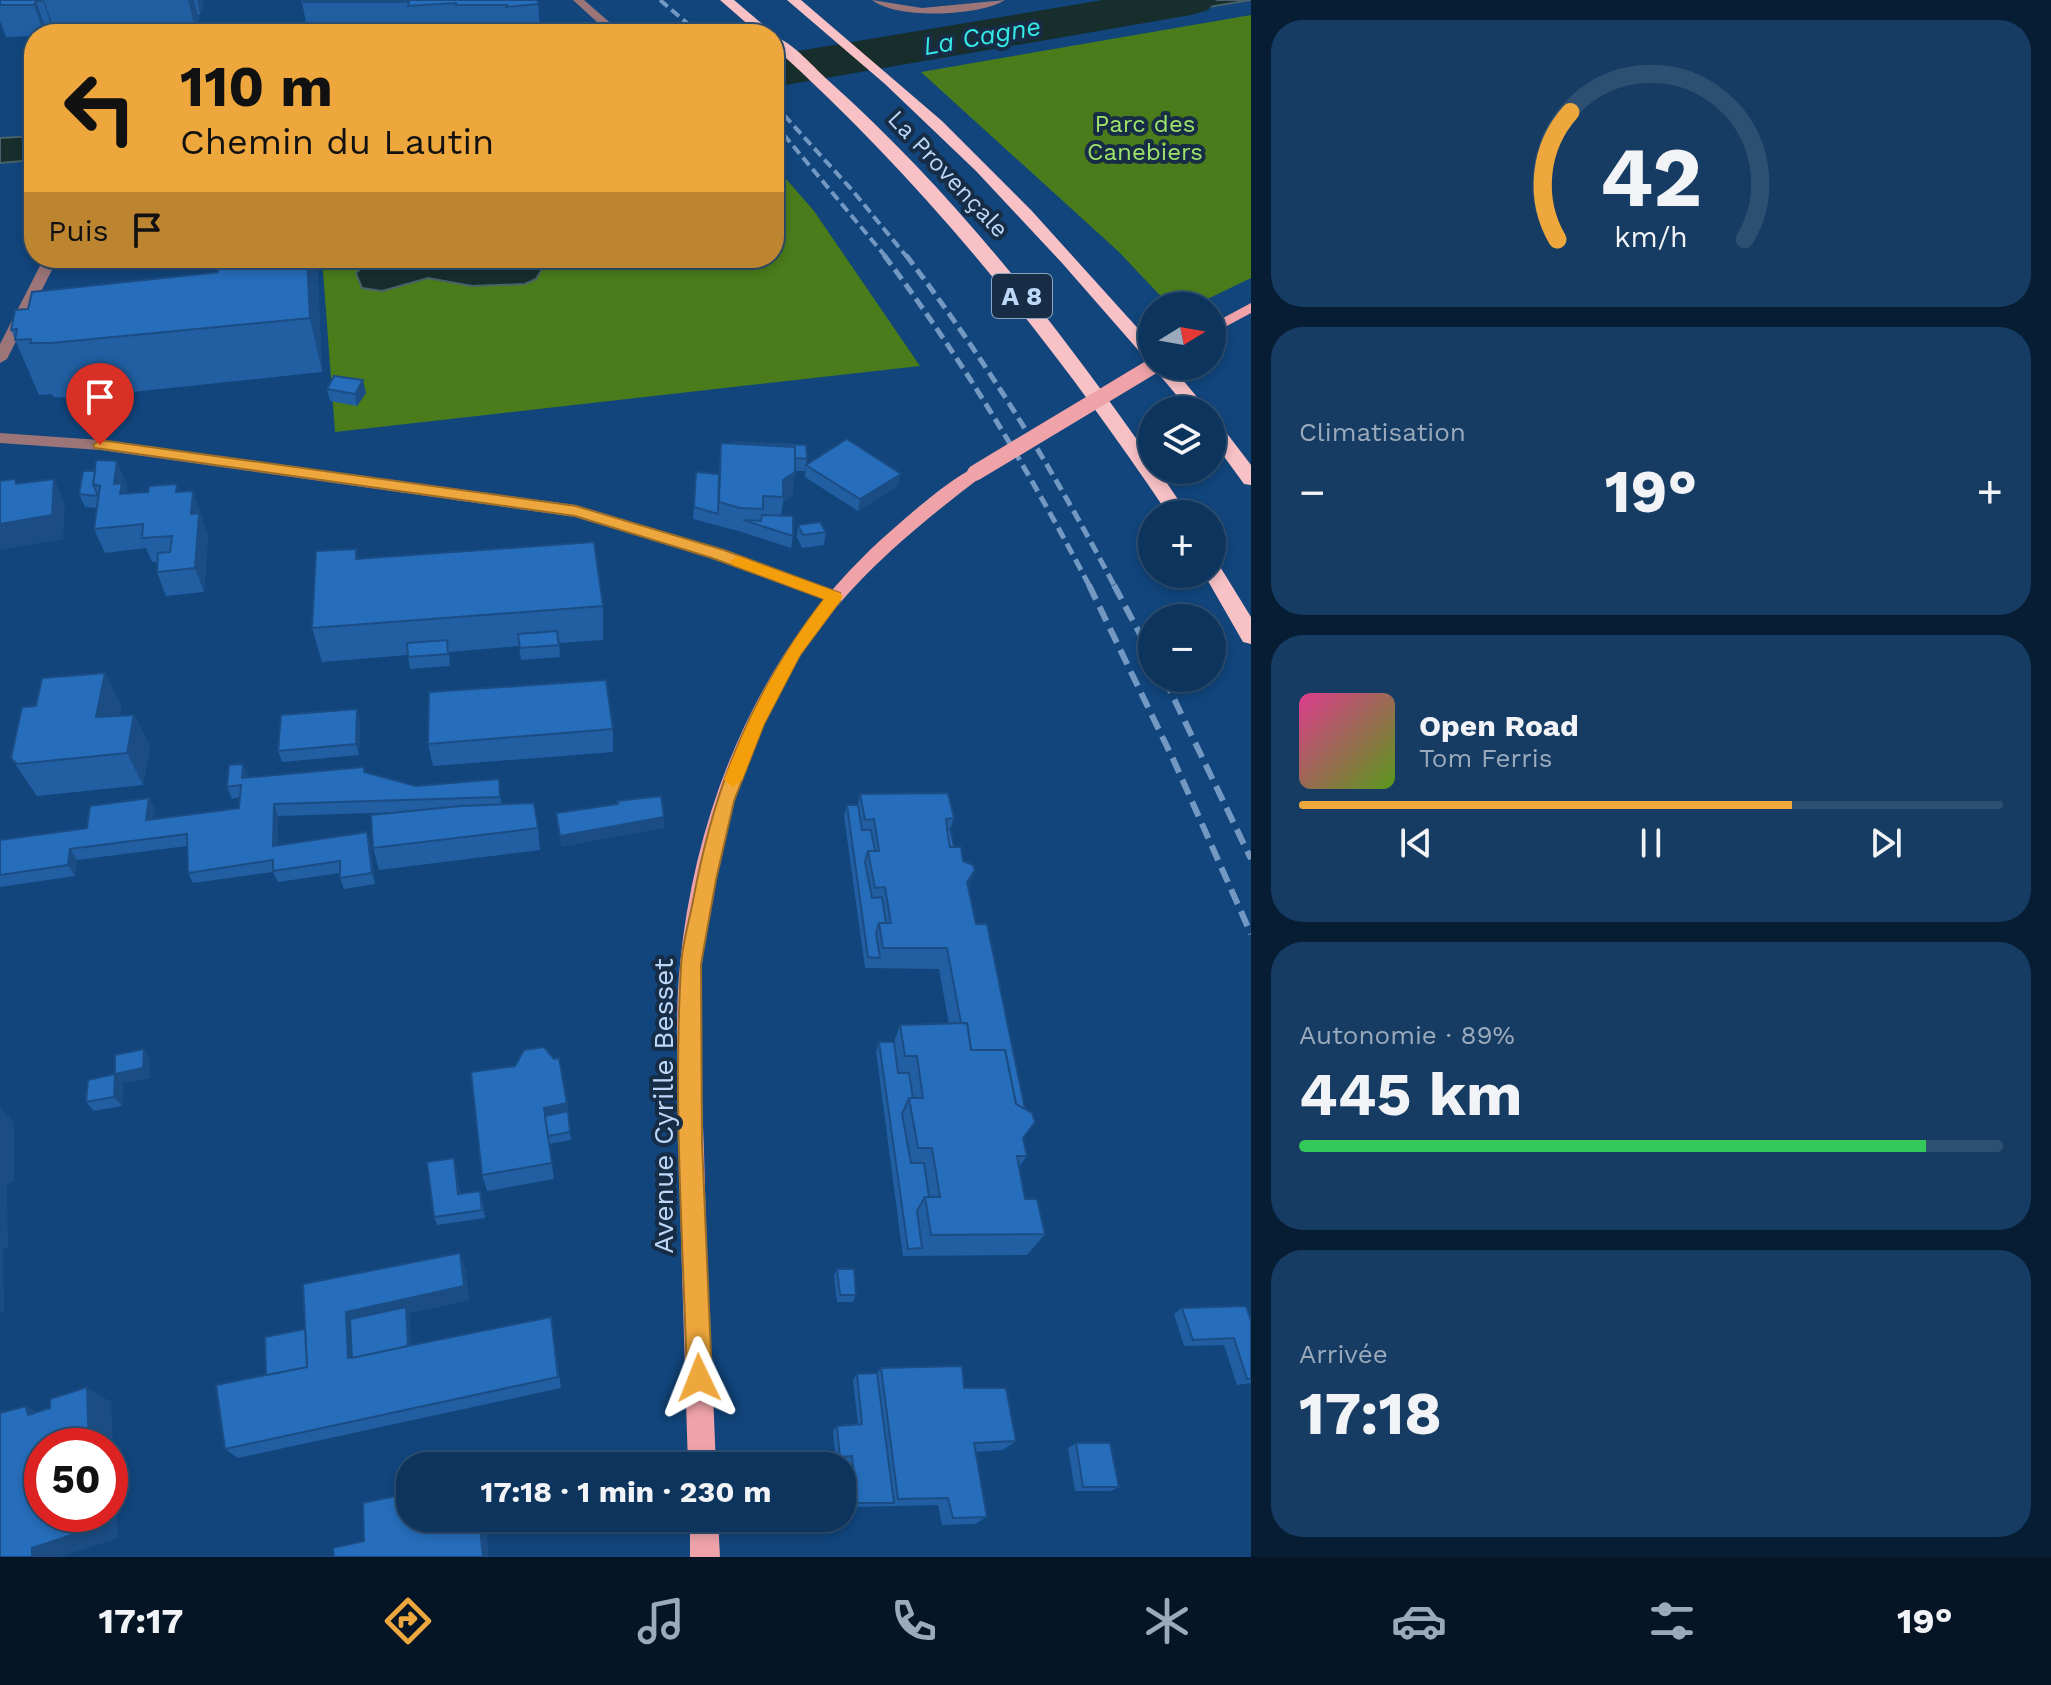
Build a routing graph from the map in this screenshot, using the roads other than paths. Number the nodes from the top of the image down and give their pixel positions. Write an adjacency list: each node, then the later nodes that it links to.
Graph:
1 (578, 0): 6 (street)
2 (726, 0): 7 (highway, La Provençale / A 8)
3 (793, 0): 12 (highway, La Provençale / A 8)
4 (877, 0): 5 (street)
5 (1000, 0)
6 (606, 24)
7 (755, 24)
8 (784, 48): 20 (highway, La Provençale / A 8)
9 (46, 268): 13 (street)
10 (1250, 310): 11 (main road)
11 (1226, 323)
12 (1138, 339)
13 (0, 359)
14 (1138, 375): 22 (main road, Avenue Cyrille Besset, bridge)
15 (1173, 380): 16 (highway)
16 (1187, 396)
17 (0, 438): 22 (street)
18 (1226, 446): 19 (highway)
19 (1251, 479)
20 (1169, 500)
21 (1223, 588): 23 (highway)
22 (835, 597): 24 (main road, Avenue Cyrille Besset)
23 (1251, 636)
24 (702, 1452)
25 (704, 1532): 26 (main road)
26 (705, 1557)

